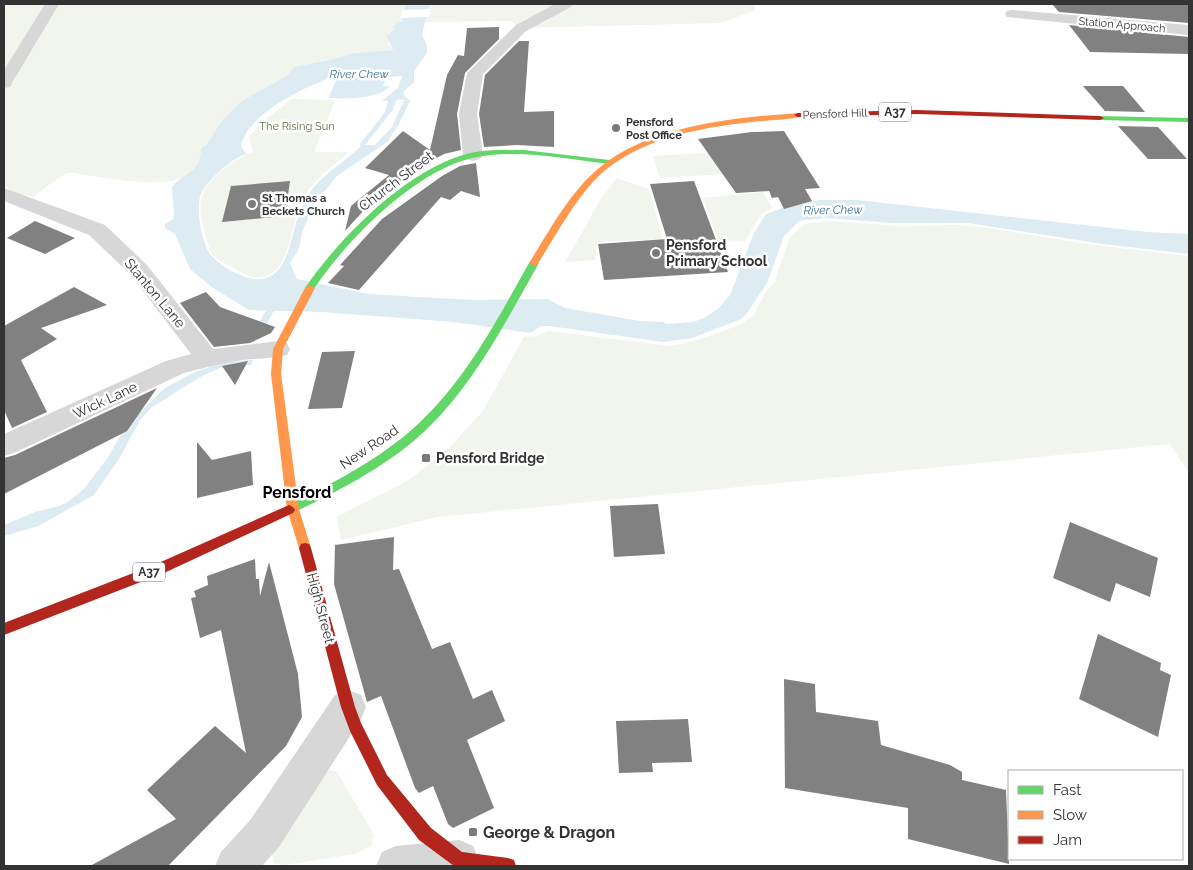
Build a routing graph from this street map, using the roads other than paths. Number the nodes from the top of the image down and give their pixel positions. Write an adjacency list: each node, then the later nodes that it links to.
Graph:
1 (52, 4): 5 (street)
2 (566, 4): 7 (street)
3 (1012, 14): 4 (street, Station Approach)
4 (1189, 30)
5 (4, 83)
6 (1189, 120): 8 (main road, Pensford Hill / A37)
7 (473, 155): 8 (main road, Church Street); 10 (main road, Church Street)
8 (609, 162): 13 (main road, New Road / A37)
9 (4, 194): 11 (street, Stanton Lane)
10 (278, 349): 11 (street); 13 (main road, Church Street)
11 (207, 358): 12 (street, Wick Lane)
12 (4, 446)
13 (293, 509): 14 (main road, New Road / A37); 15 (main road, High Street)
14 (4, 630)
15 (348, 707): 16 (main road, High Street); 17 (street)
16 (459, 860): 18 (street); 19 (main road)
17 (235, 866)
18 (396, 866)
19 (508, 866)

